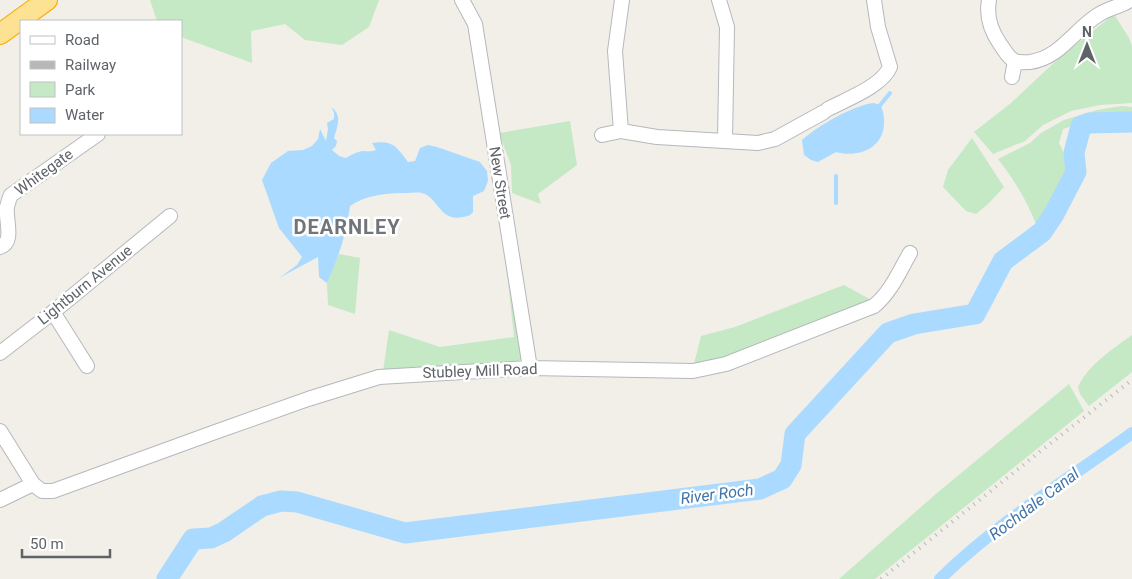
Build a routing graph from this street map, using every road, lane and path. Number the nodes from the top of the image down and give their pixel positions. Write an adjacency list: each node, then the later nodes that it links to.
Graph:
1 (48, 0): 8 (highway)
2 (462, 0): 23 (street, New Street)
3 (622, 0): 13 (street)
4 (719, 0): 16 (street)
5 (874, 0): 16 (street)
6 (989, 0): 11 (street)
7 (1130, 0): 11 (street)
8 (24, 20)
9 (20, 22): 10 (highway)
10 (0, 34)
11 (1015, 61): 12 (street)
12 (1012, 77)
13 (621, 131): 15 (street); 16 (street)
14 (97, 135): 18 (street, Whitegate)
15 (602, 135)
16 (725, 140)
17 (170, 216): 20 (street, Lightburn Avenue)
18 (0, 247)
19 (910, 253): 23 (street, Stubley Mill Road)
20 (53, 312): 21 (street, Lightburn Avenue); 22 (street)
21 (0, 353)
22 (87, 366)
23 (530, 368): 25 (street, Stubley Mill Road)
24 (0, 431): 25 (street)
25 (33, 484): 26 (street)
26 (0, 500)

